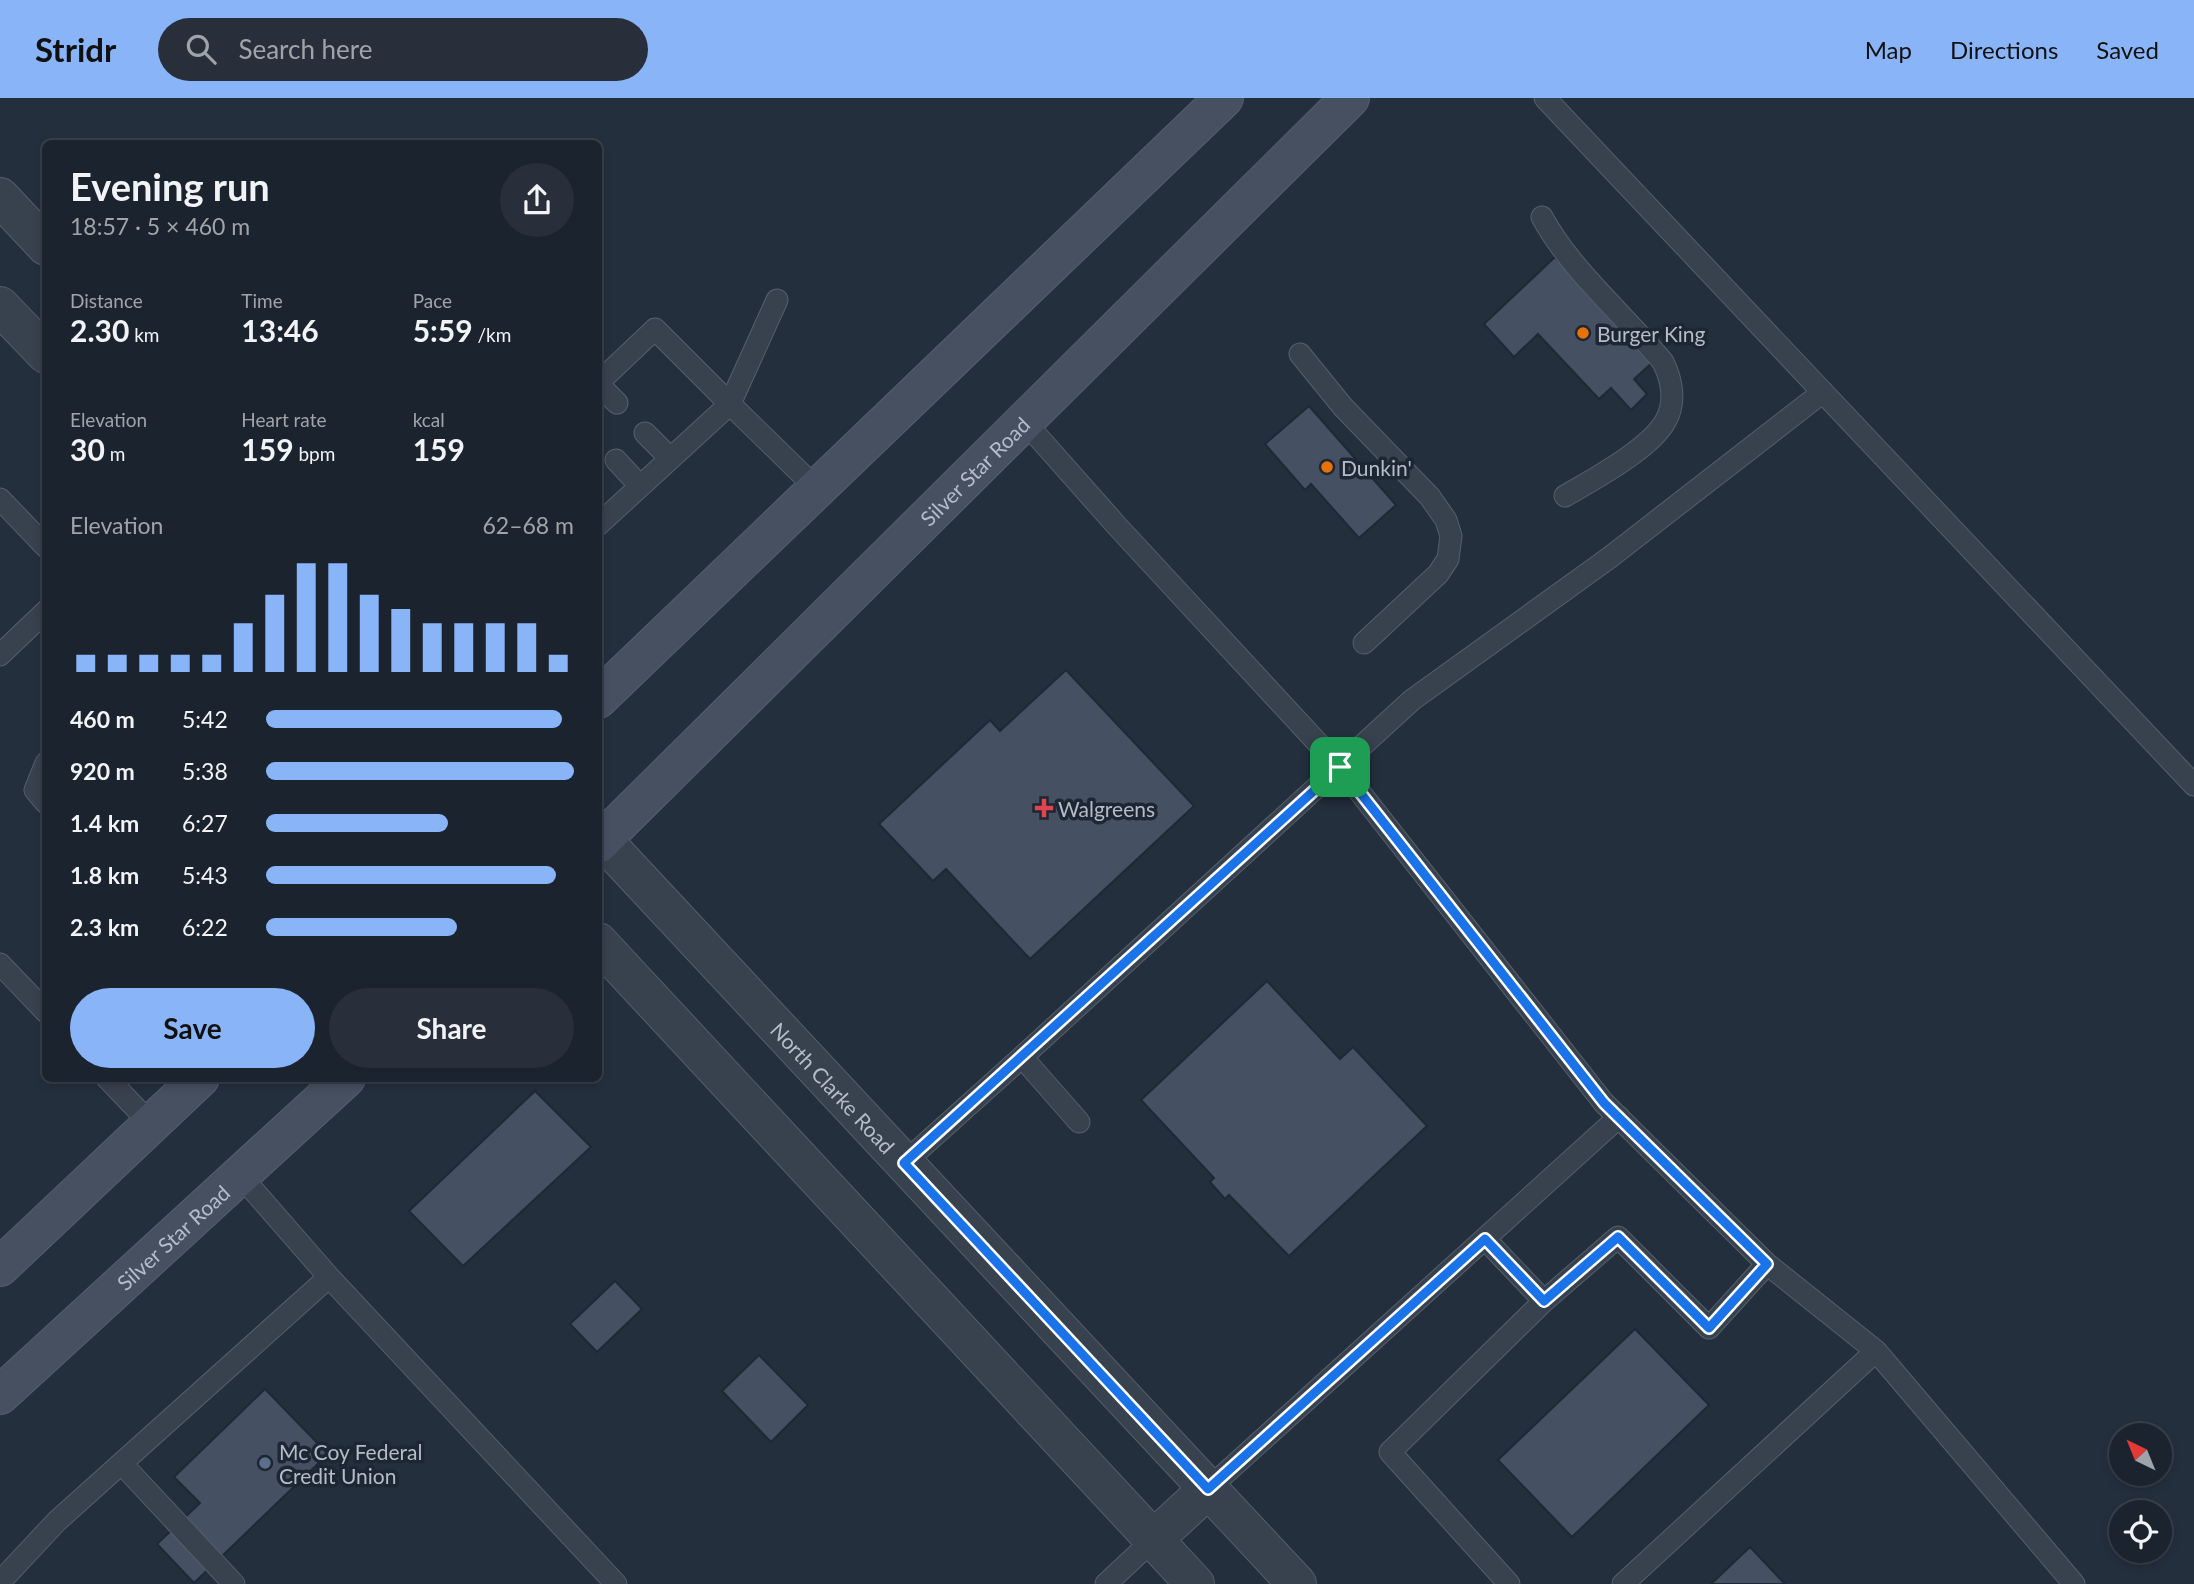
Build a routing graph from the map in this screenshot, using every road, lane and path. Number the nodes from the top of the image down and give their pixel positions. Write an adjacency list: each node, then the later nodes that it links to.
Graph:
1 (1224, 98): 21 (main road)
2 (1350, 98): 16 (main road, Silver Star Road)
3 (1545, 98): 13 (lane)
4 (0, 197): 6 (street)
5 (1542, 217): 22 (lane)
6 (42, 242)
7 (778, 300): 15 (lane)
8 (0, 306): 9 (street)
9 (42, 350)
10 (1300, 354): 27 (lane)
11 (602, 379): 15 (lane)
12 (602, 387): 14 (lane)
13 (1823, 392): 30 (lane); 32 (lane)
14 (617, 403)
15 (730, 404): 18 (lane); 21 (lane)
16 (1024, 421): 30 (lane); 34 (main road, Silver Star Road)
17 (645, 433): 18 (lane)
18 (670, 458): 20 (lane)
19 (616, 460): 20 (lane)
20 (640, 486): 24 (lane)
21 (817, 489): 29 (main road)
22 (1565, 496)
23 (0, 499): 25 (lane)
24 (602, 515)
25 (42, 543)
26 (42, 615): 28 (lane)
27 (1364, 643)
28 (0, 655)
29 (602, 695)
30 (1340, 767): 39 (lane); 43 (lane)
31 (42, 773): 33 (lane)
32 (2194, 785)
33 (42, 798)
34 (602, 837)
35 (602, 841): 46 (street, North Clarke Road)
36 (602, 946): 58 (street)
37 (0, 964): 38 (lane)
38 (42, 1009)
39 (1022, 1057): 44 (lane); 46 (lane)
40 (111, 1082): 45 (lane)
41 (196, 1082): 45 (main road)
42 (342, 1082): 47 (main road, Silver Star Road)
43 (1619, 1117): 48 (lane); 50 (lane)
44 (1079, 1122)
45 (151, 1124): 49 (main road)
46 (904, 1163): 57 (street, North Clarke Road)
47 (240, 1175): 51 (lane); 55 (main road, Silver Star Road)
48 (1485, 1239): 53 (lane); 57 (lane)
49 (12, 1256): 52 (main road)
50 (1767, 1264): 53 (lane); 54 (lane)
51 (329, 1277): 56 (lane); 61 (lane)
52 (0, 1289)
53 (1544, 1301): 65 (lane)
54 (1876, 1351): 66 (lane); 67 (lane)
55 (0, 1395)
56 (122, 1464): 59 (lane); 60 (lane)
57 (1208, 1489): 58 (street); 64 (street, North Clarke Road)
58 (1154, 1539): 62 (lane); 63 (street)
59 (0, 1582)
60 (234, 1584)
61 (616, 1584)
62 (1106, 1584)
63 (1195, 1584)
64 (1297, 1584)
65 (1509, 1584)
66 (1623, 1584)
67 (2074, 1584)

